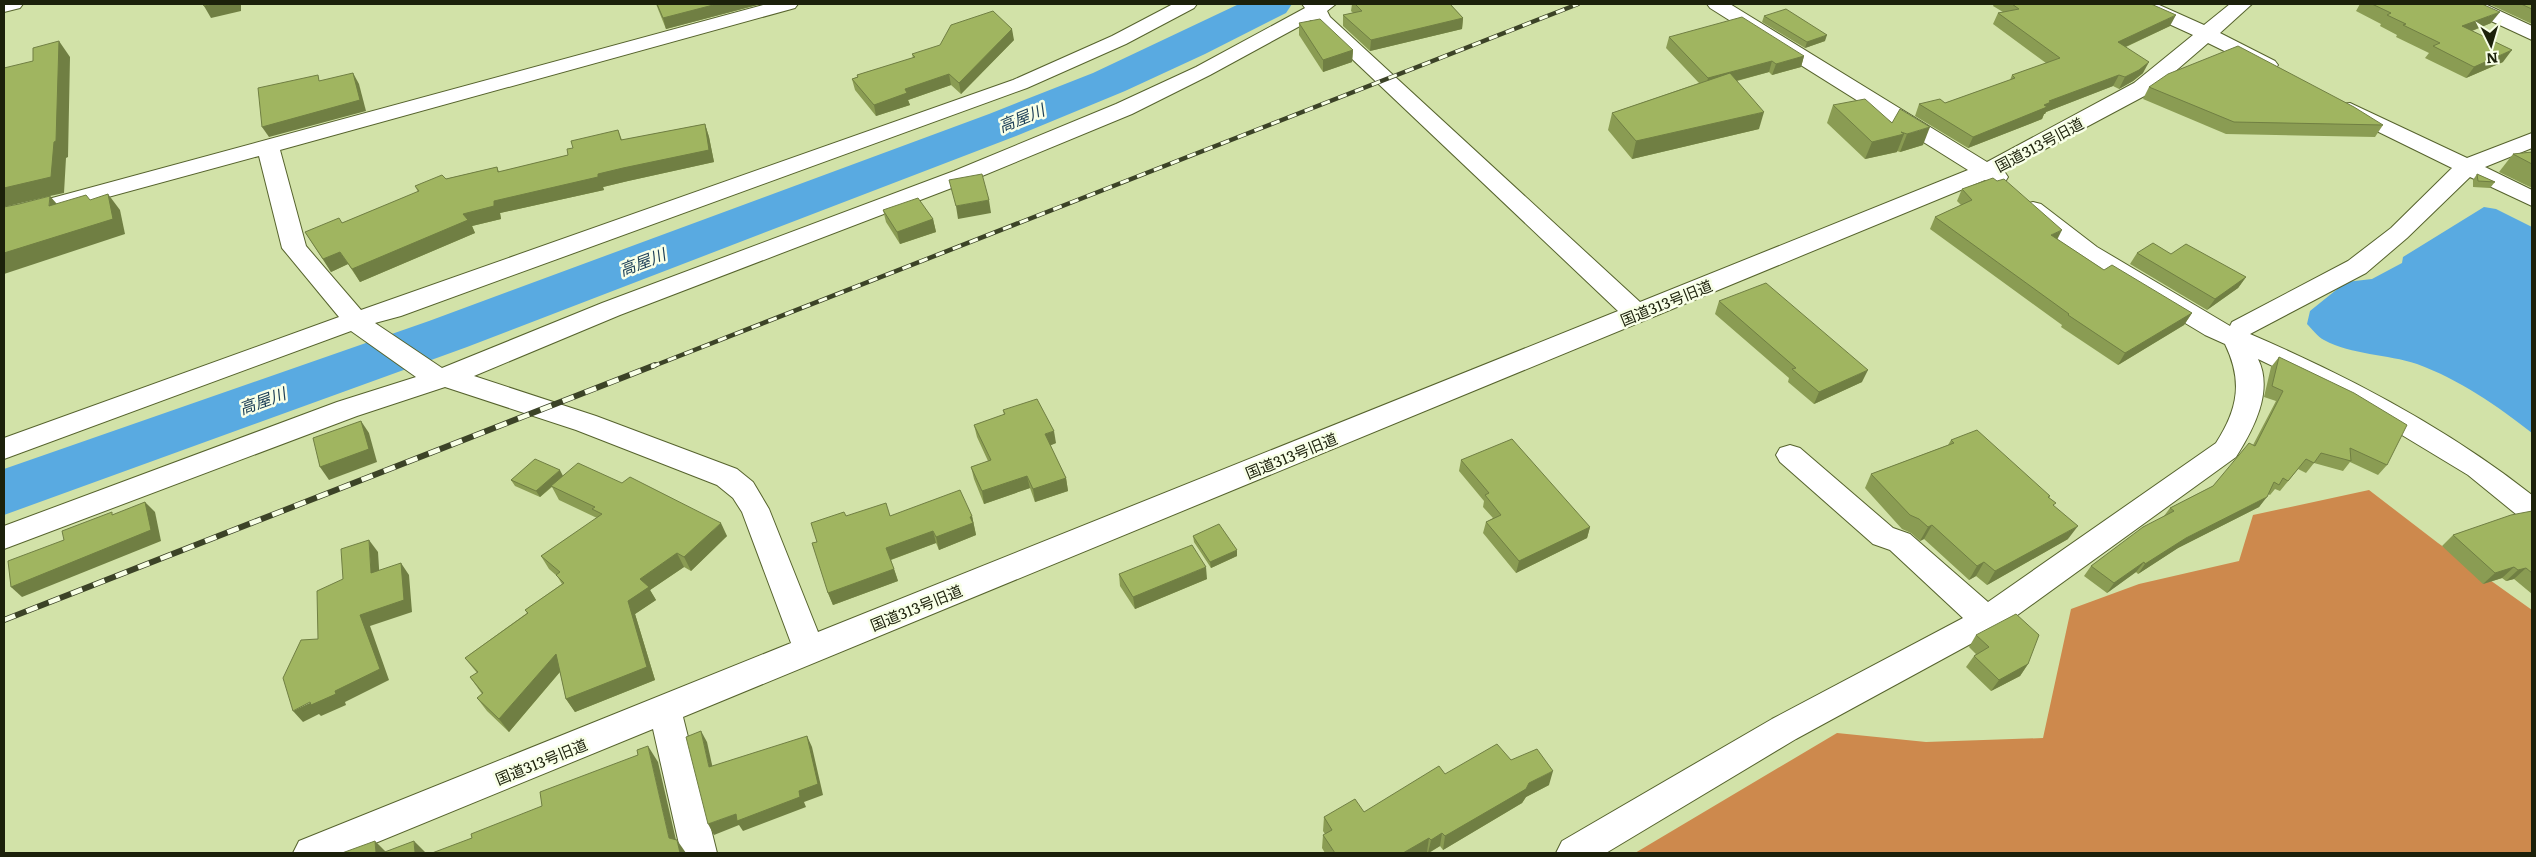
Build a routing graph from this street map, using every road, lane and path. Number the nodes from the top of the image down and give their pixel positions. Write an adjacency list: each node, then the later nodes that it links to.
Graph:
1 (13, 4): 9 (main road)
2 (788, 4): 15 (main road)
3 (1187, 4): 21 (main road)
4 (1718, 4): 17 (main road)
5 (2141, 4): 10 (main road)
6 (2242, 4): 10 (main road, 国道313号旧道)
7 (2470, 4): 11 (main road)
8 (1317, 5): 20 (main road); 23 (main road)
9 (4, 6)
10 (2206, 33): 12 (main road); 17 (main road, 国道313号旧道)
11 (2532, 34)
12 (2283, 73)
13 (2333, 100): 16 (main road)
14 (2532, 140): 16 (main road)
15 (268, 147): 19 (main road); 21 (main road)
16 (2468, 166): 18 (main road); 22 (main road)
17 (1987, 172): 20 (main road, 国道313号旧道); 22 (main road)
18 (2532, 200)
19 (4, 216)
20 (1637, 314): 29 (main road, 国道313号旧道)
21 (358, 322): 23 (main road); 24 (main road)
22 (2236, 338): 26 (main road); 28 (main road)
23 (437, 376): 27 (main road); 29 (main road)
24 (4, 449)
25 (1790, 455): 28 (main road)
26 (2532, 511)
27 (4, 538)
28 (1986, 620): 33 (main road)
29 (810, 651): 30 (main road, 国道313号旧道)
30 (665, 711): 31 (main road, 国道313号旧道); 32 (main road)
31 (311, 853)
32 (699, 853)
33 (1574, 853)

